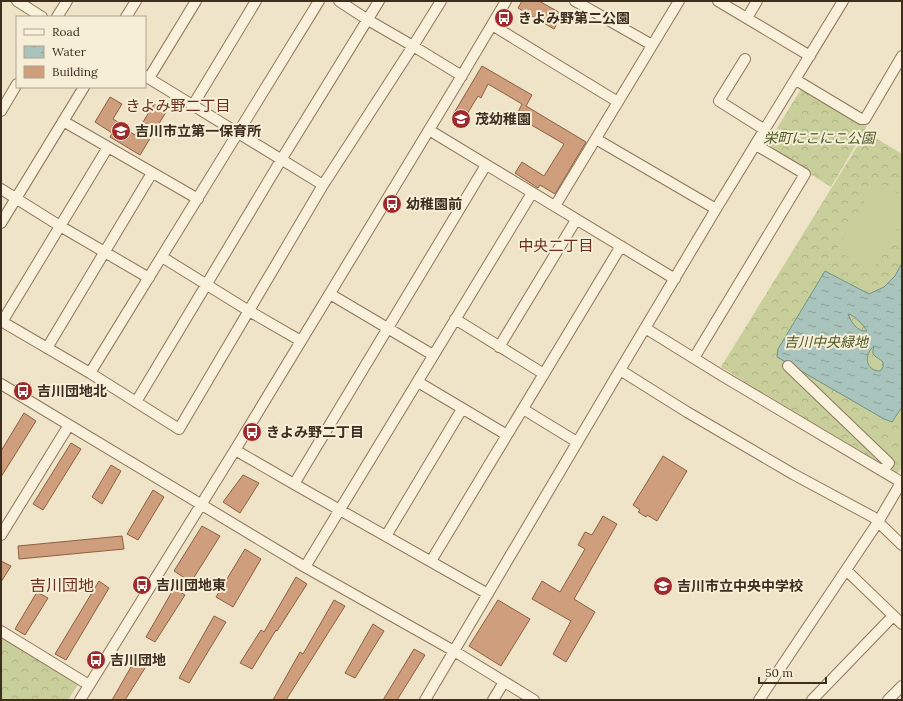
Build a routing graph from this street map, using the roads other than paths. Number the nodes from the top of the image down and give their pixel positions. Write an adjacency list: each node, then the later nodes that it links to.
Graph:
1 (17, 1): 16 (street)
2 (67, 1): 17 (street)
3 (136, 1): 18 (street)
4 (196, 1): 28 (street)
5 (256, 1): 33 (street)
6 (319, 1): 38 (street)
7 (339, 1): 20 (street)
8 (379, 1): 20 (street)
9 (440, 1): 23 (street)
10 (506, 1): 21 (street)
11 (575, 1): 22 (street)
12 (679, 1): 22 (street)
13 (718, 1): 19 (street)
14 (757, 1): 19 (street)
15 (843, 1): 24 (street)
16 (40, 16)
17 (58, 16)
18 (127, 16)
19 (747, 18): 24 (street)
20 (368, 20): 23 (street); 42 (street)
21 (492, 25): 27 (street); 32 (street)
22 (652, 45): 32 (street)
23 (413, 46): 27 (street); 45 (street)
24 (810, 56): 29 (street)
25 (902, 56): 29 (street)
26 (745, 59): 37 (street)
27 (462, 76): 36 (street)
28 (147, 77): 33 (street)
29 (794, 83): 37 (street)
30 (16, 86): 34 (street)
31 (83, 88): 35 (street)
32 (618, 102): 39 (street)
33 (193, 105): 38 (street)
34 (1, 111)
35 (64, 122): 41 (street); 48 (street)
36 (428, 130): 43 (street); 61 (street)
37 (765, 130): 40 (street)
38 (239, 133): 42 (street); 49 (street)
39 (596, 138): 50 (street); 51 (street)
40 (756, 145): 51 (street); 71 (street)
41 (108, 147): 44 (street); 54 (street)
42 (281, 160): 45 (street); 60 (street)
43 (486, 165): 47 (street); 66 (street)
44 (152, 173): 49 (street); 56 (street)
45 (323, 185): 62 (street)
46 (1, 189): 48 (street)
47 (532, 193): 50 (street); 63 (street)
48 (16, 198): 53 (street); 54 (street)
49 (198, 199): 57 (street)
50 (555, 206): 52 (street)
51 (716, 209): 59 (street)
52 (576, 220): 55 (street); 68 (street)
53 (1, 223)
54 (60, 226): 56 (street); 64 (street)
55 (621, 246): 59 (street); 75 (street)
56 (105, 252): 58 (street); 69 (street)
57 (162, 257): 58 (street); 60 (street)
58 (149, 278): 74 (street)
59 (675, 279): 65 (street)
60 (207, 285): 62 (street); 78 (street)
61 (330, 294): 66 (street); 67 (street)
62 (249, 311): 67 (street); 78 (street)
63 (455, 319): 68 (street); 70 (street)
64 (2, 322): 69 (street)
65 (645, 328): 71 (street); 73 (street)
66 (387, 329): 70 (street); 87 (street)
67 (302, 341): 84 (street)
68 (499, 347): 75 (street)
69 (47, 348): 74 (street)
70 (433, 356): 76 (street)
71 (694, 358): 85 (street)
72 (788, 366): 85 (street)
73 (620, 370): 83 (street); 90 (street)
74 (90, 373): 78 (street)
75 (544, 374): 80 (street)
76 (418, 382): 79 (street); 89 (street)
77 (1, 384): 81 (street)
78 (136, 402)
79 (462, 409): 82 (street); 92 (street)
80 (523, 409): 82 (street); 83 (street)
81 (70, 425): 88 (street); 91 (street)
82 (507, 435): 94 (street)
83 (577, 442): 97 (street)
84 (235, 450): 87 (street); 88 (street)
85 (882, 471): 86 (street)
86 (902, 482): 90 (street)
87 (294, 484): 89 (street)
88 (201, 505): 95 (street); 103 (street)
89 (340, 510): 92 (street); 95 (street)
90 (878, 522): 93 (street); 96 (street)
91 (1, 535)
92 (386, 536): 94 (street)
93 (902, 545)
94 (431, 561): 97 (street)
95 (305, 568): 101 (street)
96 (846, 570): 98 (street); 109 (street)
97 (488, 594): 101 (street)
98 (893, 616): 99 (street); 110 (street)
99 (902, 624)
100 (1, 631): 103 (street)
101 (454, 651): 102 (street); 106 (street)
102 (504, 682): 107 (street); 108 (street)
103 (89, 685): 105 (street)
104 (902, 686): 111 (street)
105 (80, 700)
106 (425, 700)
107 (493, 700)
108 (534, 700)
109 (759, 700)
110 (812, 700)
111 (888, 700)

